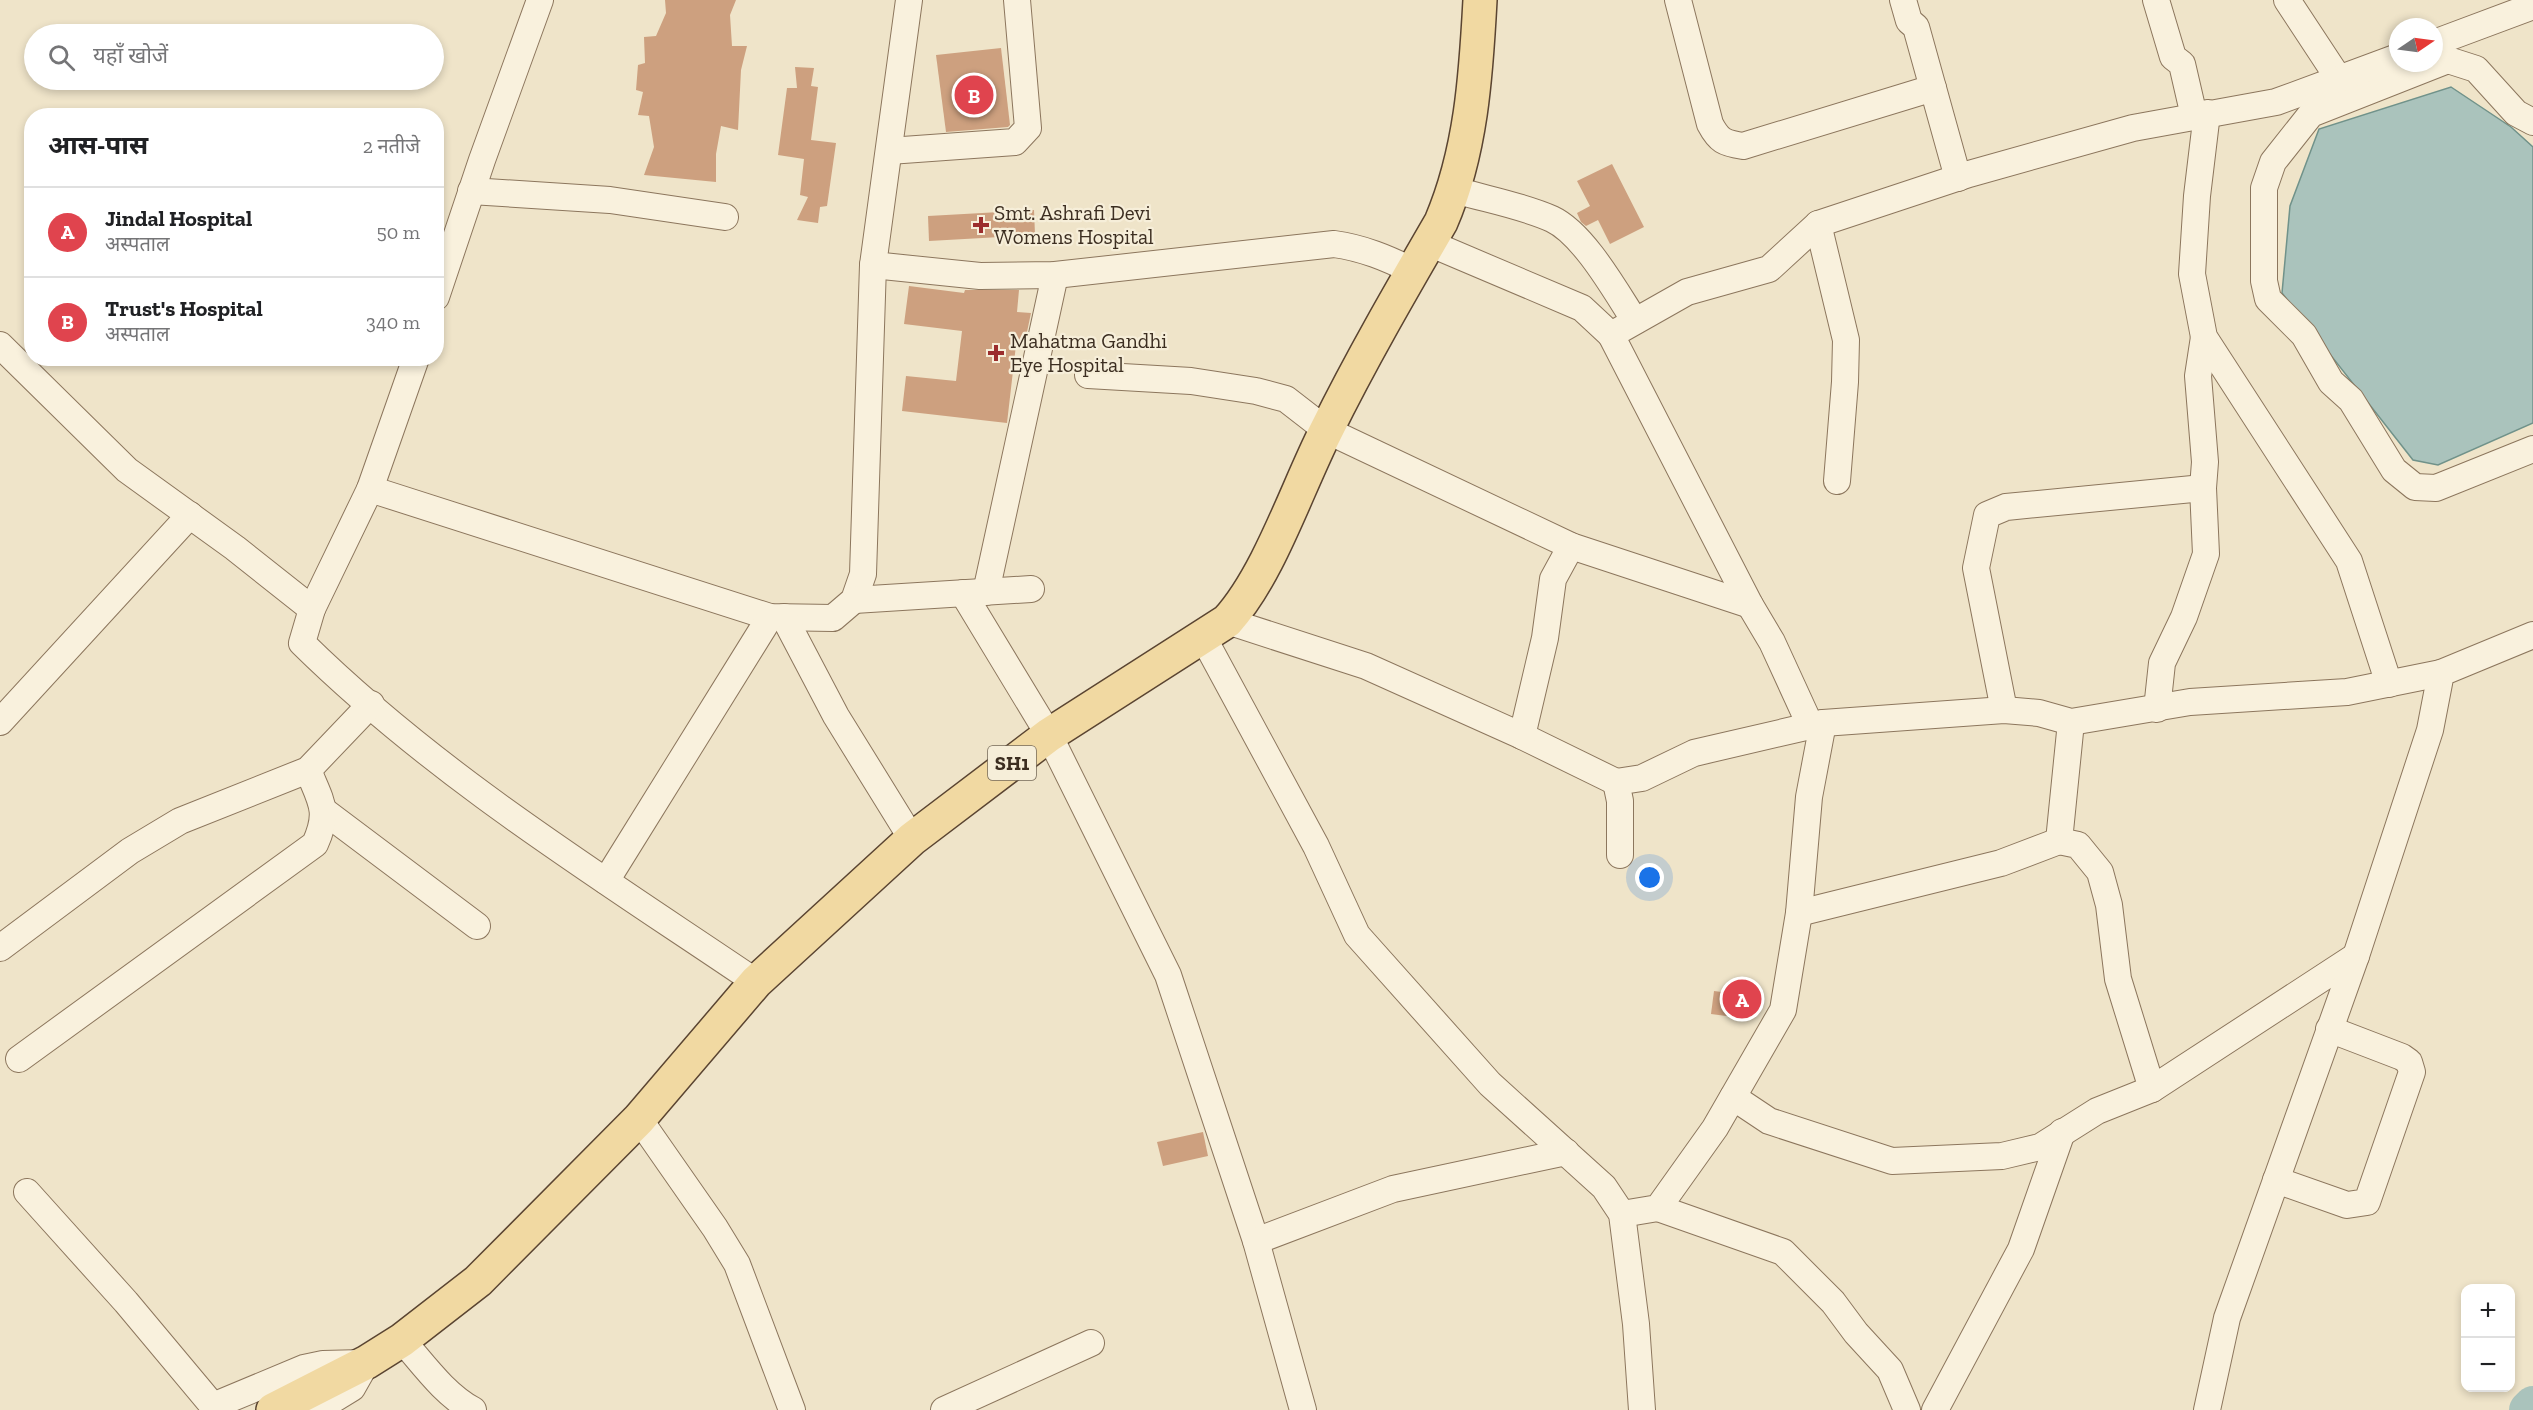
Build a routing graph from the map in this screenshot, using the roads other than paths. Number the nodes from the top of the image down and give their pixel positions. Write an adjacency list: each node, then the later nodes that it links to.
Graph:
1 (540, 0): 19 (street)
2 (909, 0): 16 (street)
3 (1017, 0): 16 (street)
4 (1480, 0): 18 (main road, SH1)
5 (1678, 0): 12 (street)
6 (1903, 0): 12 (street)
7 (2156, 0): 14 (street)
8 (2287, 0): 13 (street)
9 (2533, 6): 10 (street)
10 (2443, 40)
11 (2389, 61): 13 (street)
12 (1934, 88): 17 (street)
13 (2330, 90): 14 (street); 15 (street); 34 (street)
14 (2200, 114): 17 (street); 29 (street)
15 (2533, 122)
16 (889, 151): 23 (street)
17 (1958, 178): 21 (street)
18 (1455, 190): 22 (main road, SH1); 27 (street)
19 (471, 191): 20 (street); 25 (street)
20 (725, 217)
21 (1818, 224): 27 (street); 35 (street)
22 (1429, 243): 24 (main road, SH1); 28 (street)
23 (873, 265): 26 (street); 42 (street)
24 (1413, 271): 26 (street); 33 (main road, SH1)
25 (444, 273)
26 (1055, 274): 41 (street)
27 (1635, 321): 28 (street)
28 (1611, 335): 43 (street)
29 (2205, 337): 36 (street); 49 (street)
30 (0, 345): 38 (street)
31 (413, 366): 37 (street)
32 (1088, 375): 33 (street)
33 (1326, 430): 39 (street); 46 (main road, SH1)
34 (2533, 449)
35 (1837, 481)
36 (2203, 488): 51 (street); 52 (street)
37 (370, 489): 44 (street); 45 (street)
38 (190, 515): 44 (street); 53 (street)
39 (1570, 546): 43 (street); 57 (street)
40 (1031, 589): 41 (street)
41 (974, 593): 42 (street); 56 (street)
42 (854, 600): 45 (street)
43 (1750, 605): 55 (street)
44 (312, 609): 50 (street)
45 (777, 617): 61 (street); 64 (street)
46 (1215, 629): 56 (main road, SH1); 57 (street); 76 (street)
47 (2533, 635): 48 (street)
48 (2441, 673): 49 (street); 68 (street)
49 (2389, 684): 51 (street)
50 (371, 704): 58 (street); 64 (street)
51 (2157, 709): 54 (street)
52 (2004, 710): 54 (street); 55 (street)
53 (0, 722)
54 (2071, 722): 62 (street)
55 (1817, 725): 59 (street); 65 (street)
56 (1049, 735): 61 (main road, SH1); 81 (street)
57 (1522, 736): 59 (street)
58 (308, 770): 60 (street); 67 (street)
59 (1616, 782): 63 (street)
60 (324, 811): 66 (street); 71 (street)
61 (912, 839): 69 (main road, SH1)
62 (2059, 841): 65 (street); 72 (street)
63 (1620, 855)
64 (606, 881): 69 (street)
65 (1799, 913): 73 (street)
66 (477, 926)
67 (0, 948)
68 (2356, 956): 70 (street); 72 (street)
69 (756, 982): 74 (main road, SH1)
70 (2329, 1029): 77 (street); 77 (street)
71 (19, 1059)
72 (2152, 1089): 75 (street)
73 (1733, 1097): 75 (street); 79 (street)
74 (639, 1119): 82 (main road, SH1); 89 (street)
75 (2062, 1132): 94 (street)
76 (1566, 1152): 80 (street); 81 (street)
77 (2276, 1180): 95 (street)
78 (27, 1192): 86 (street)
79 (1658, 1208): 80 (street); 93 (street)
80 (1622, 1214): 92 (street)
81 (1256, 1241): 91 (street)
82 (402, 1340): 84 (main road, SH1); 88 (street)
83 (1091, 1343): 90 (street)
84 (367, 1362): 85 (main road, SH1); 86 (street)
85 (317, 1398): 87 (main road, SH1)
86 (209, 1408)
87 (273, 1410)
88 (472, 1410)
89 (792, 1410)
90 (944, 1410)
91 (1304, 1410)
92 (1642, 1410)
93 (1907, 1410)
94 (1935, 1410)
95 (2206, 1410)

